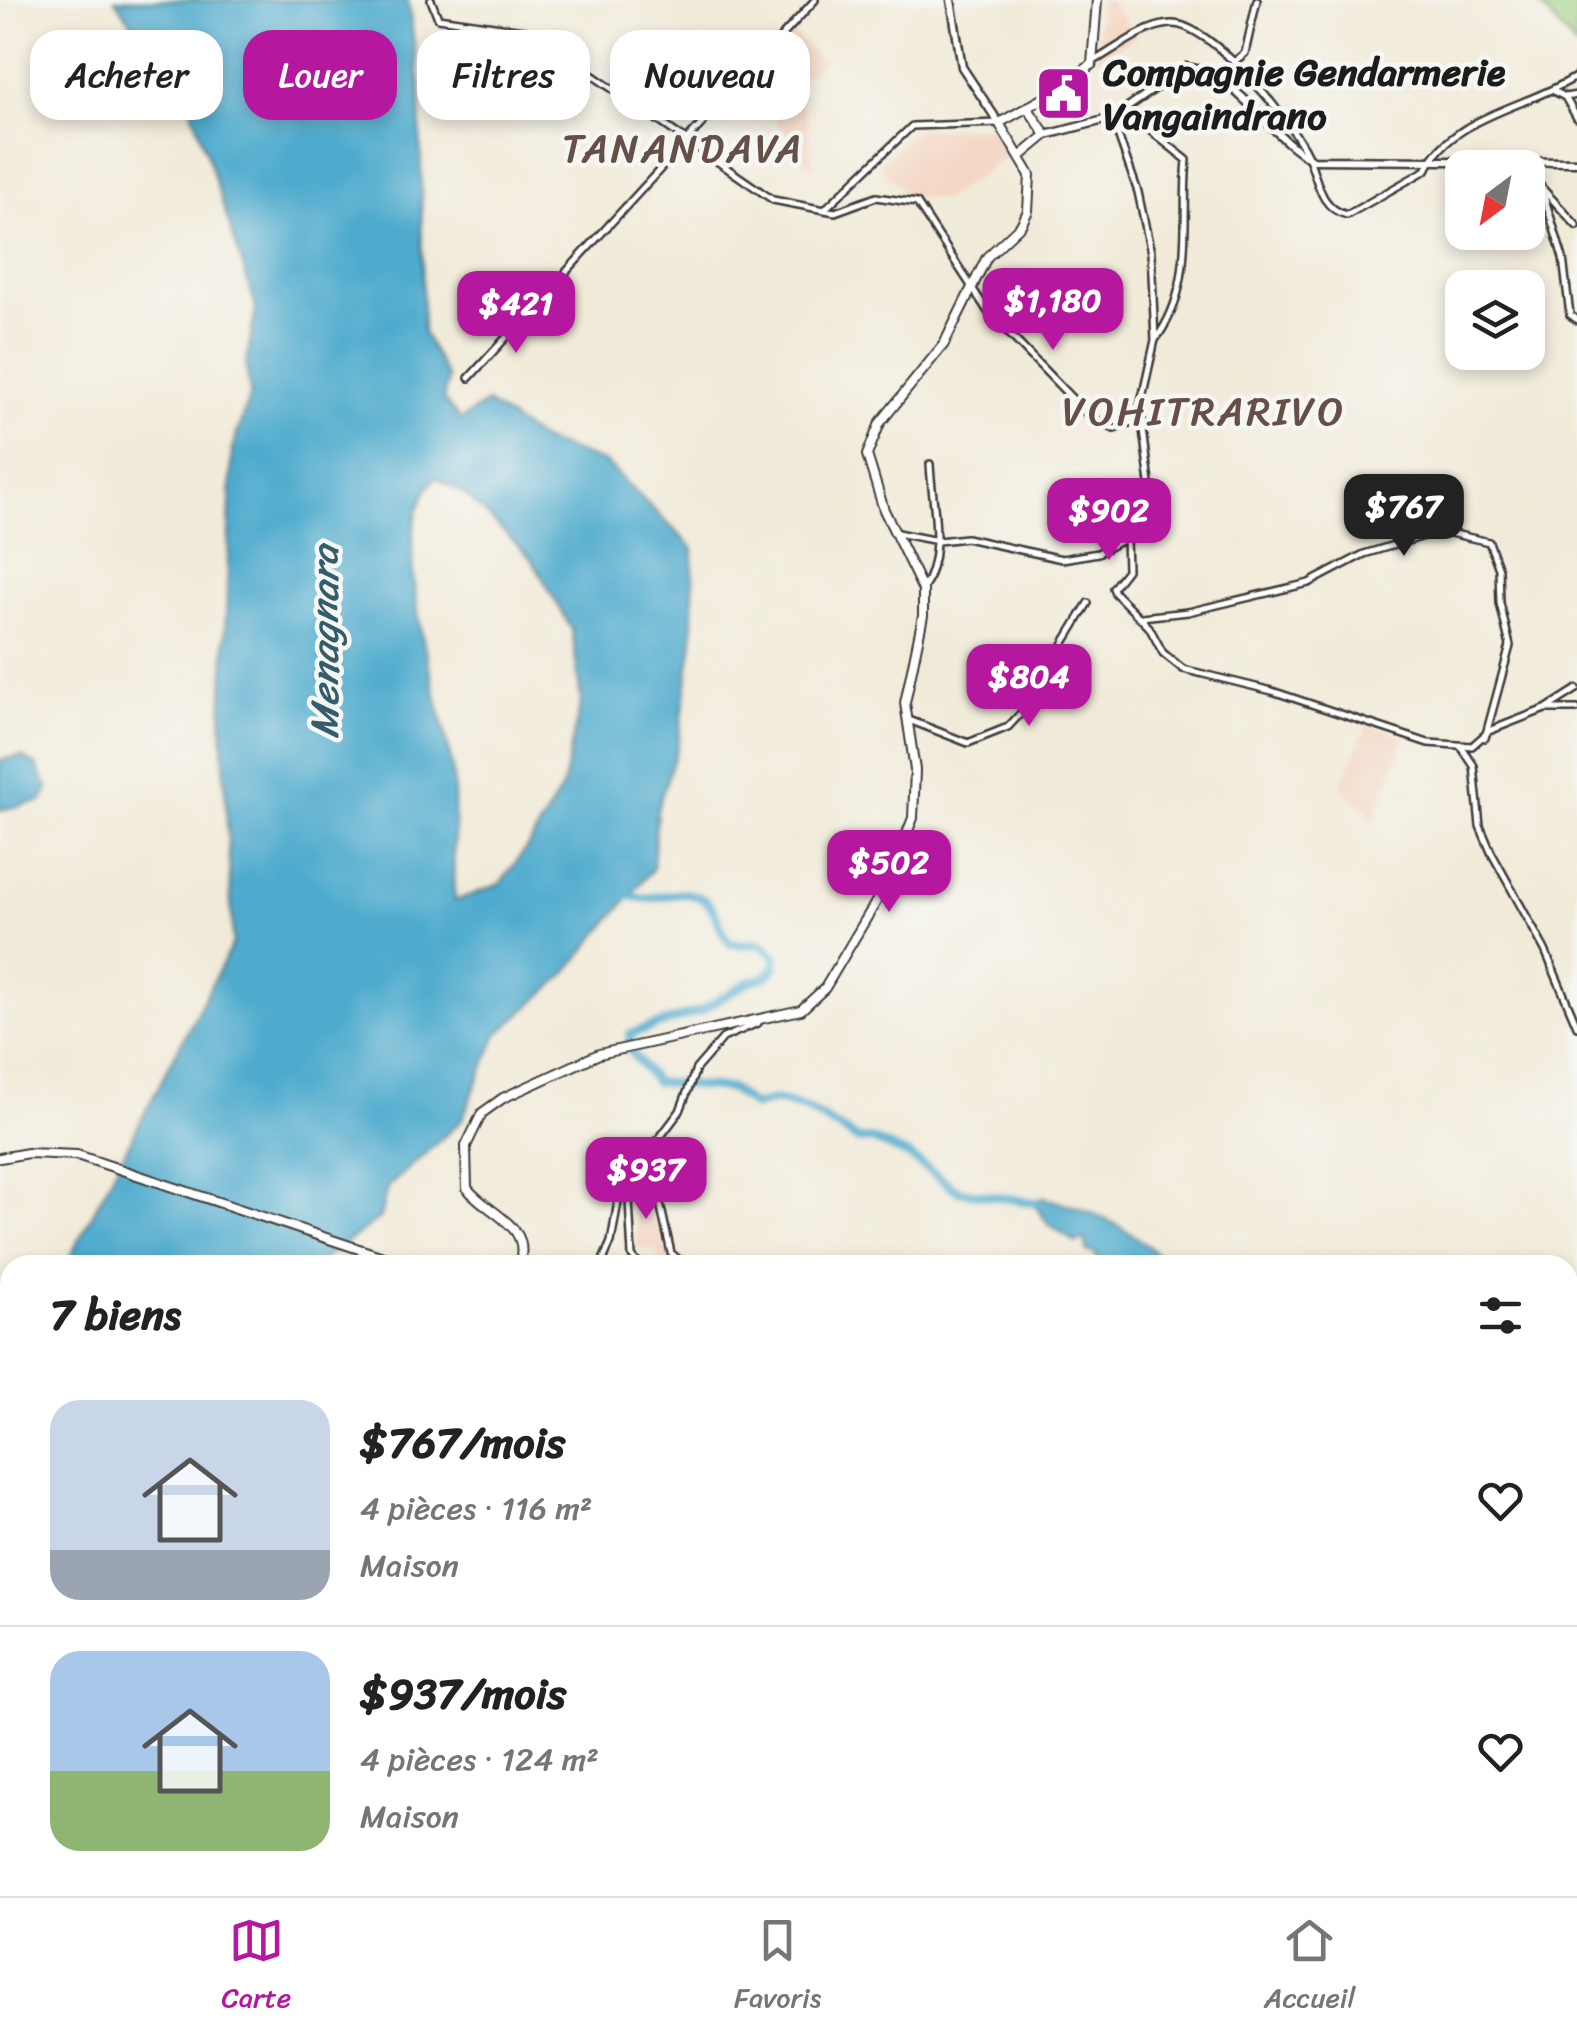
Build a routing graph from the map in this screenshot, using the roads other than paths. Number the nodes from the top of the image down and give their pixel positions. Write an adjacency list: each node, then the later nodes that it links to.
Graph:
1 (431, 0): 17 (street)
2 (815, 0): 17 (street)
3 (951, 0): 15 (street)
4 (1097, 0): 7 (main road)
5 (1257, 0): 6 (street)
6 (1235, 60): 7 (street); 19 (street)
7 (1094, 61): 12 (main road)
8 (1577, 76): 9 (street)
9 (1554, 91): 11 (street); 20 (street)
10 (1577, 95): 11 (street)
11 (1565, 96): 14 (street)
12 (1027, 107): 15 (main road); 16 (main road)
13 (1112, 118): 16 (street); 19 (street); 30 (street); 30 (street)
14 (1577, 118)
15 (999, 124): 18 (main road); 26 (street)
16 (1046, 135): 18 (main road)
17 (684, 142): 26 (street); 31 (street)
18 (1022, 155): 28 (main road)
19 (1309, 158): 20 (street); 20 (street)
20 (1430, 160): 21 (street)
21 (1445, 161)
22 (1577, 162): 23 (street)
23 (1545, 165)
24 (1545, 191): 27 (street)
25 (1545, 202): 29 (street)
26 (826, 208): 28 (street)
27 (1577, 226)
28 (970, 284): 32 (street); 34 (main road)
29 (1577, 320)
30 (1155, 340): 32 (street)
31 (469, 378)
32 (1140, 419): 35 (street)
33 (930, 464): 36 (street)
34 (894, 533): 36 (street); 37 (main road)
35 (1126, 538): 36 (street); 39 (street)
36 (938, 541): 37 (street)
37 (924, 590): 43 (main road)
38 (1088, 603): 43 (street)
39 (1141, 617): 44 (street); 45 (street)
40 (1577, 689): 41 (street)
41 (1544, 709): 42 (street); 44 (street)
42 (1577, 709)
43 (906, 720): 46 (main road)
44 (1485, 738): 45 (street)
45 (1462, 748): 47 (street)
46 (758, 1023): 48 (street); 52 (main road)
47 (1577, 1026)
48 (649, 1153): 50 (street); 55 (street)
49 (0, 1158): 51 (main road)
50 (628, 1180): 53 (street); 54 (street)
51 (378, 1255)
52 (520, 1255)
53 (605, 1255)
54 (632, 1255)
55 (672, 1255)

